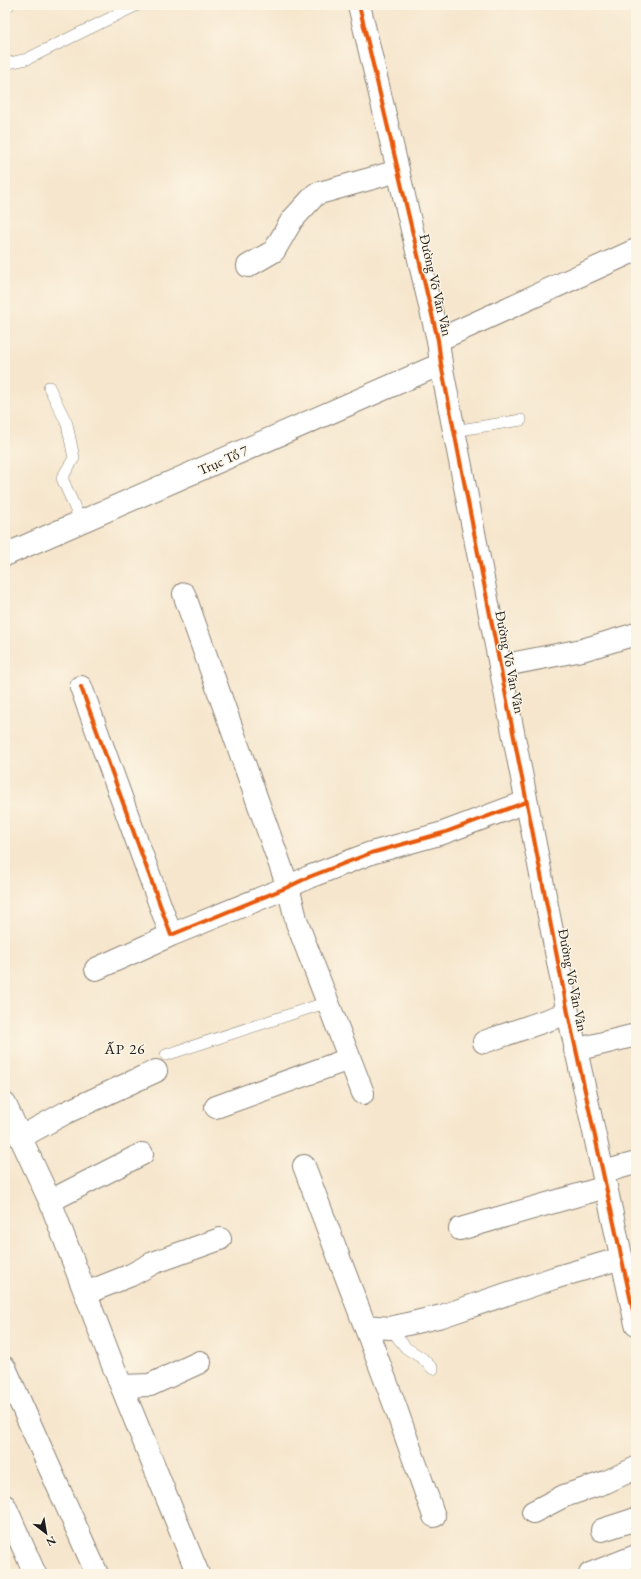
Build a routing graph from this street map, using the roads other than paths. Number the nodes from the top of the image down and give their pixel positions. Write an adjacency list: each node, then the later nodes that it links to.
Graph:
1 (8, 5): 4 (lane)
2 (137, 5): 5 (lane)
3 (359, 5): 6 (street, Đường Võ Văn Vân)
4 (5, 7)
5 (5, 64)
6 (398, 171): 8 (street); 9 (street, Đường Võ Văn Vân)
7 (636, 250): 9 (street)
8 (248, 266)
9 (438, 340): 10 (street, Đường Võ Văn Vân)
10 (441, 364): 13 (street, Đường Võ Văn Vân); 14 (street, Trục Tổ 7)
11 (49, 387): 14 (lane)
12 (521, 420): 13 (lane)
13 (454, 431): 18 (street, Đường Võ Văn Vân)
14 (81, 522): 15 (street, Trục Tổ 7)
15 (5, 555)
16 (184, 594): 21 (street)
17 (636, 634): 18 (street)
18 (500, 666): 20 (street, Đường Võ Văn Vân)
19 (81, 687): 22 (street)
20 (526, 802): 21 (street); 25 (street, Đường Võ Văn Vân)
21 (288, 887): 22 (street); 24 (street)
22 (171, 935): 23 (street)
23 (96, 969)
24 (328, 1002): 29 (street); 30 (lane)
25 (568, 1013): 27 (street); 28 (street, Đường Võ Văn Vân)
26 (636, 1035): 28 (street)
27 (484, 1042)
28 (575, 1050): 38 (street, Đường Võ Văn Vân)
29 (349, 1059): 31 (street); 33 (street)
30 (161, 1063): 34 (street)
31 (363, 1093)
32 (5, 1104): 34 (street)
33 (216, 1107)
34 (20, 1137): 39 (street)
35 (142, 1154): 39 (street)
36 (636, 1164): 38 (street)
37 (304, 1166): 45 (street)
38 (604, 1180): 40 (street); 42 (street, Đường Võ Văn Vân)
39 (50, 1201): 43 (street)
40 (460, 1229)
41 (220, 1239): 43 (street)
42 (622, 1258): 44 (street, Đường Võ Văn Vân); 46 (street)
43 (86, 1293): 50 (street)
44 (636, 1324)
45 (365, 1326): 46 (street); 54 (street)
46 (390, 1328): 49 (lane)
47 (200, 1362): 50 (street)
48 (5, 1368): 59 (street)
49 (433, 1369)
50 (122, 1386): 60 (street)
51 (636, 1468): 53 (street)
52 (5, 1506): 58 (street)
53 (533, 1512)
54 (434, 1516)
55 (636, 1519): 56 (street)
56 (602, 1530)
57 (636, 1556): 61 (street)
58 (35, 1574)
59 (97, 1574)
60 (198, 1574)
61 (590, 1574)

